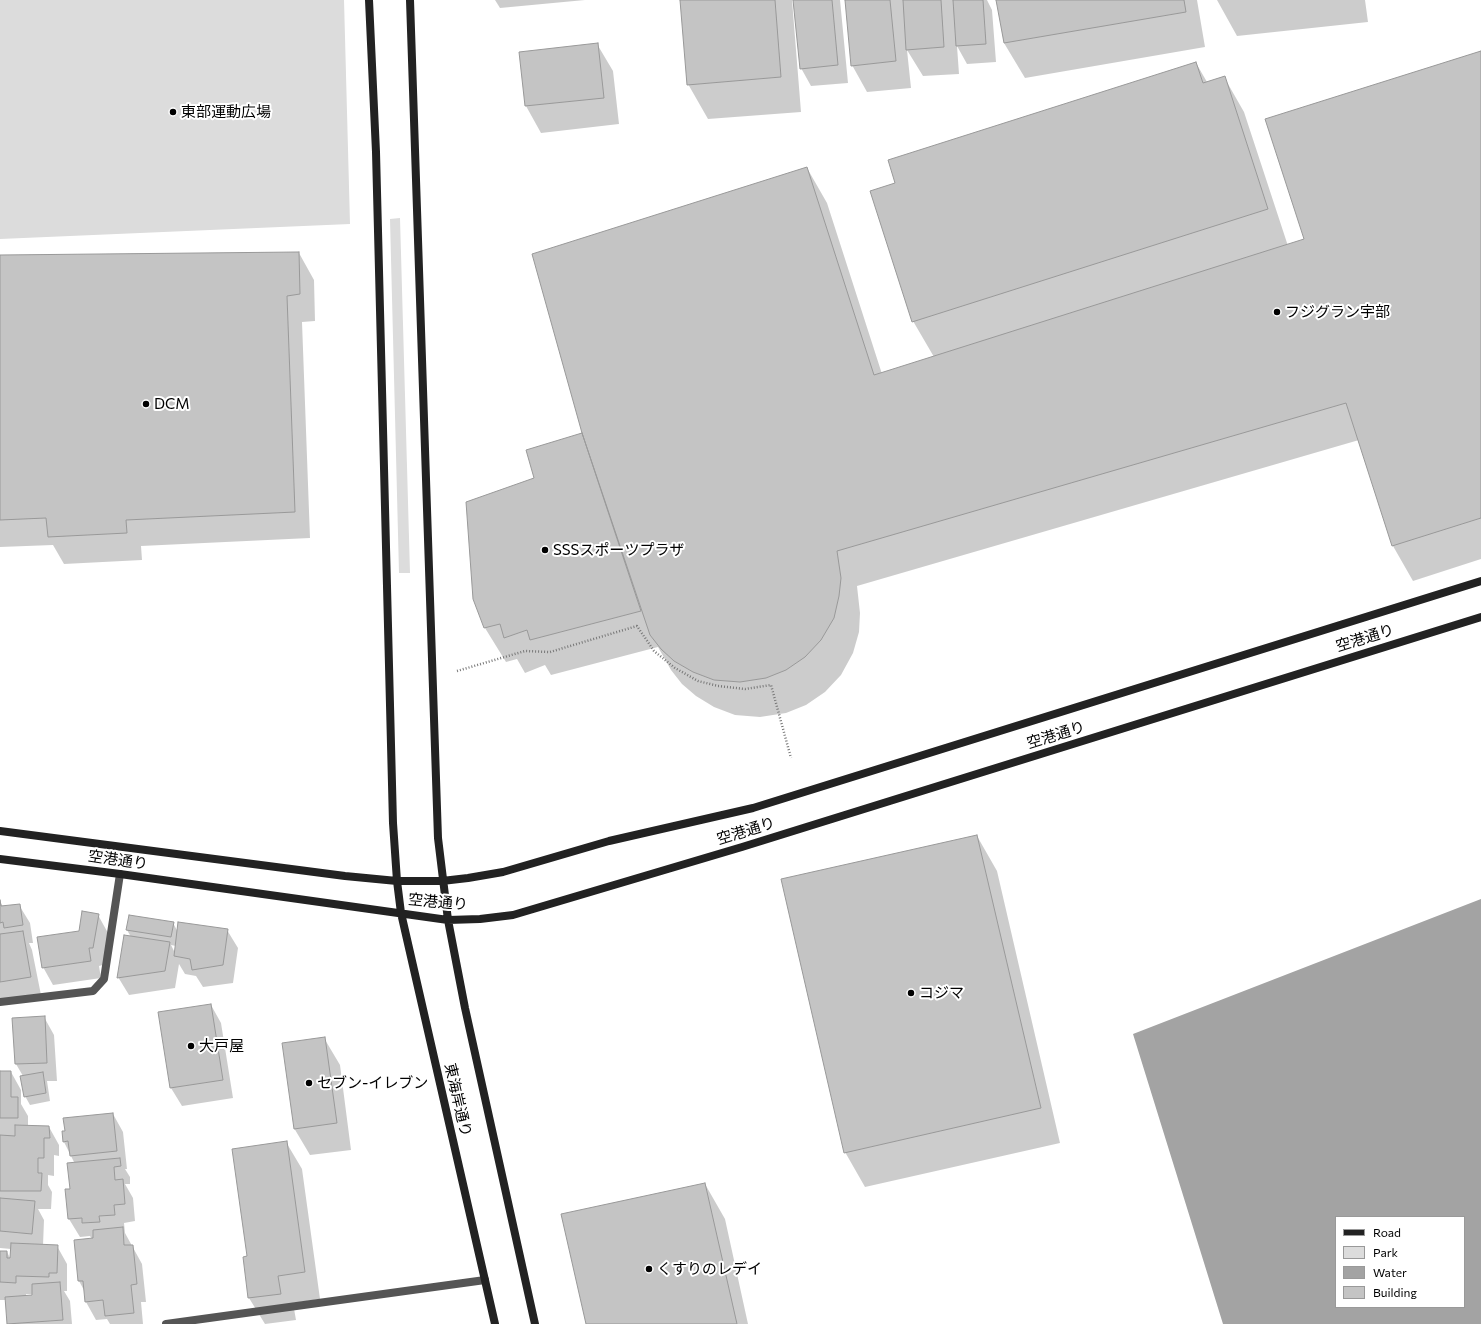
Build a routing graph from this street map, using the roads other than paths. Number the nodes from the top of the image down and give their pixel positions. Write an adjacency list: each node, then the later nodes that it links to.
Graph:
1 (370, 0): 8 (street, 東海岸通り)
2 (410, 0): 9 (street, 東海岸通り)
3 (1481, 581): 9 (street, 空港通り)
4 (1481, 617): 11 (street, 空港通り)
5 (0, 831): 8 (street, 空港通り)
6 (0, 858): 7 (street, 空港通り)
7 (120, 874): 10 (street, 空港通り); 12 (street)
8 (398, 881): 9 (street, 空港通り); 10 (street, 東海岸通り)
9 (442, 881): 11 (street, 東海岸通り)
10 (400, 913): 11 (street, 空港通り); 13 (street, 東海岸通り)
11 (448, 920): 16 (street, 東海岸通り)
12 (0, 1002)
13 (485, 1280): 14 (street); 15 (street, 東海岸通り)
14 (166, 1324)
15 (495, 1324)
16 (535, 1324)

